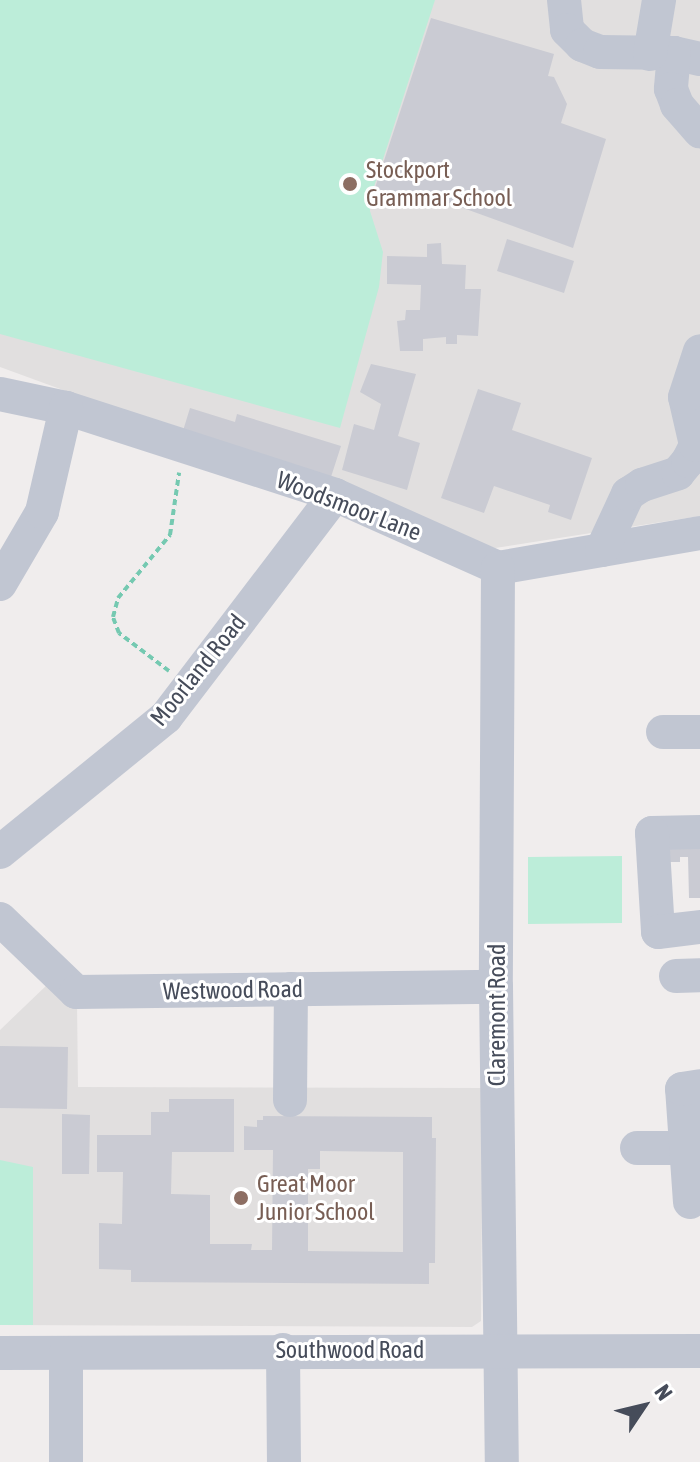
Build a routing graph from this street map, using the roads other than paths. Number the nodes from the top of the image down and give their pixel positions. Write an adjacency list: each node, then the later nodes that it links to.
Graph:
1 (564, 0): 3 (street)
2 (659, 0): 3 (street)
3 (675, 55): 4 (street)
4 (700, 131)
5 (700, 351): 10 (street)
6 (0, 394): 7 (street, Woodsmoor Lane)
7 (66, 408): 8 (street, Woodsmoor Lane); 12 (street)
8 (335, 495): 11 (street, Woodsmoor Lane); 16 (street, Moorland Road)
9 (700, 533): 10 (street)
10 (602, 550): 11 (street)
11 (498, 568): 19 (street, Claremont Road)
12 (0, 584)
13 (663, 732): 14 (street)
14 (700, 732)
15 (700, 832): 18 (street)
16 (0, 852)
17 (0, 919): 20 (street, Westwood Road)
18 (700, 927)
19 (496, 987): 20 (street, Westwood Road); 27 (street, Claremont Road)
20 (291, 989): 22 (street)
21 (700, 1086): 24 (street)
22 (292, 1100)
23 (637, 1148): 24 (street)
24 (687, 1148): 25 (street)
25 (690, 1202)
26 (283, 1350): 27 (street, Southwood Road); 30 (street, Southwood Road); 32 (street)
27 (502, 1350): 28 (street, Southwood Road); 33 (street, Claremont Road)
28 (700, 1351)
29 (0, 1353): 30 (street, Southwood Road)
30 (66, 1353): 31 (street)
31 (66, 1462)
32 (284, 1462)
33 (502, 1462)

